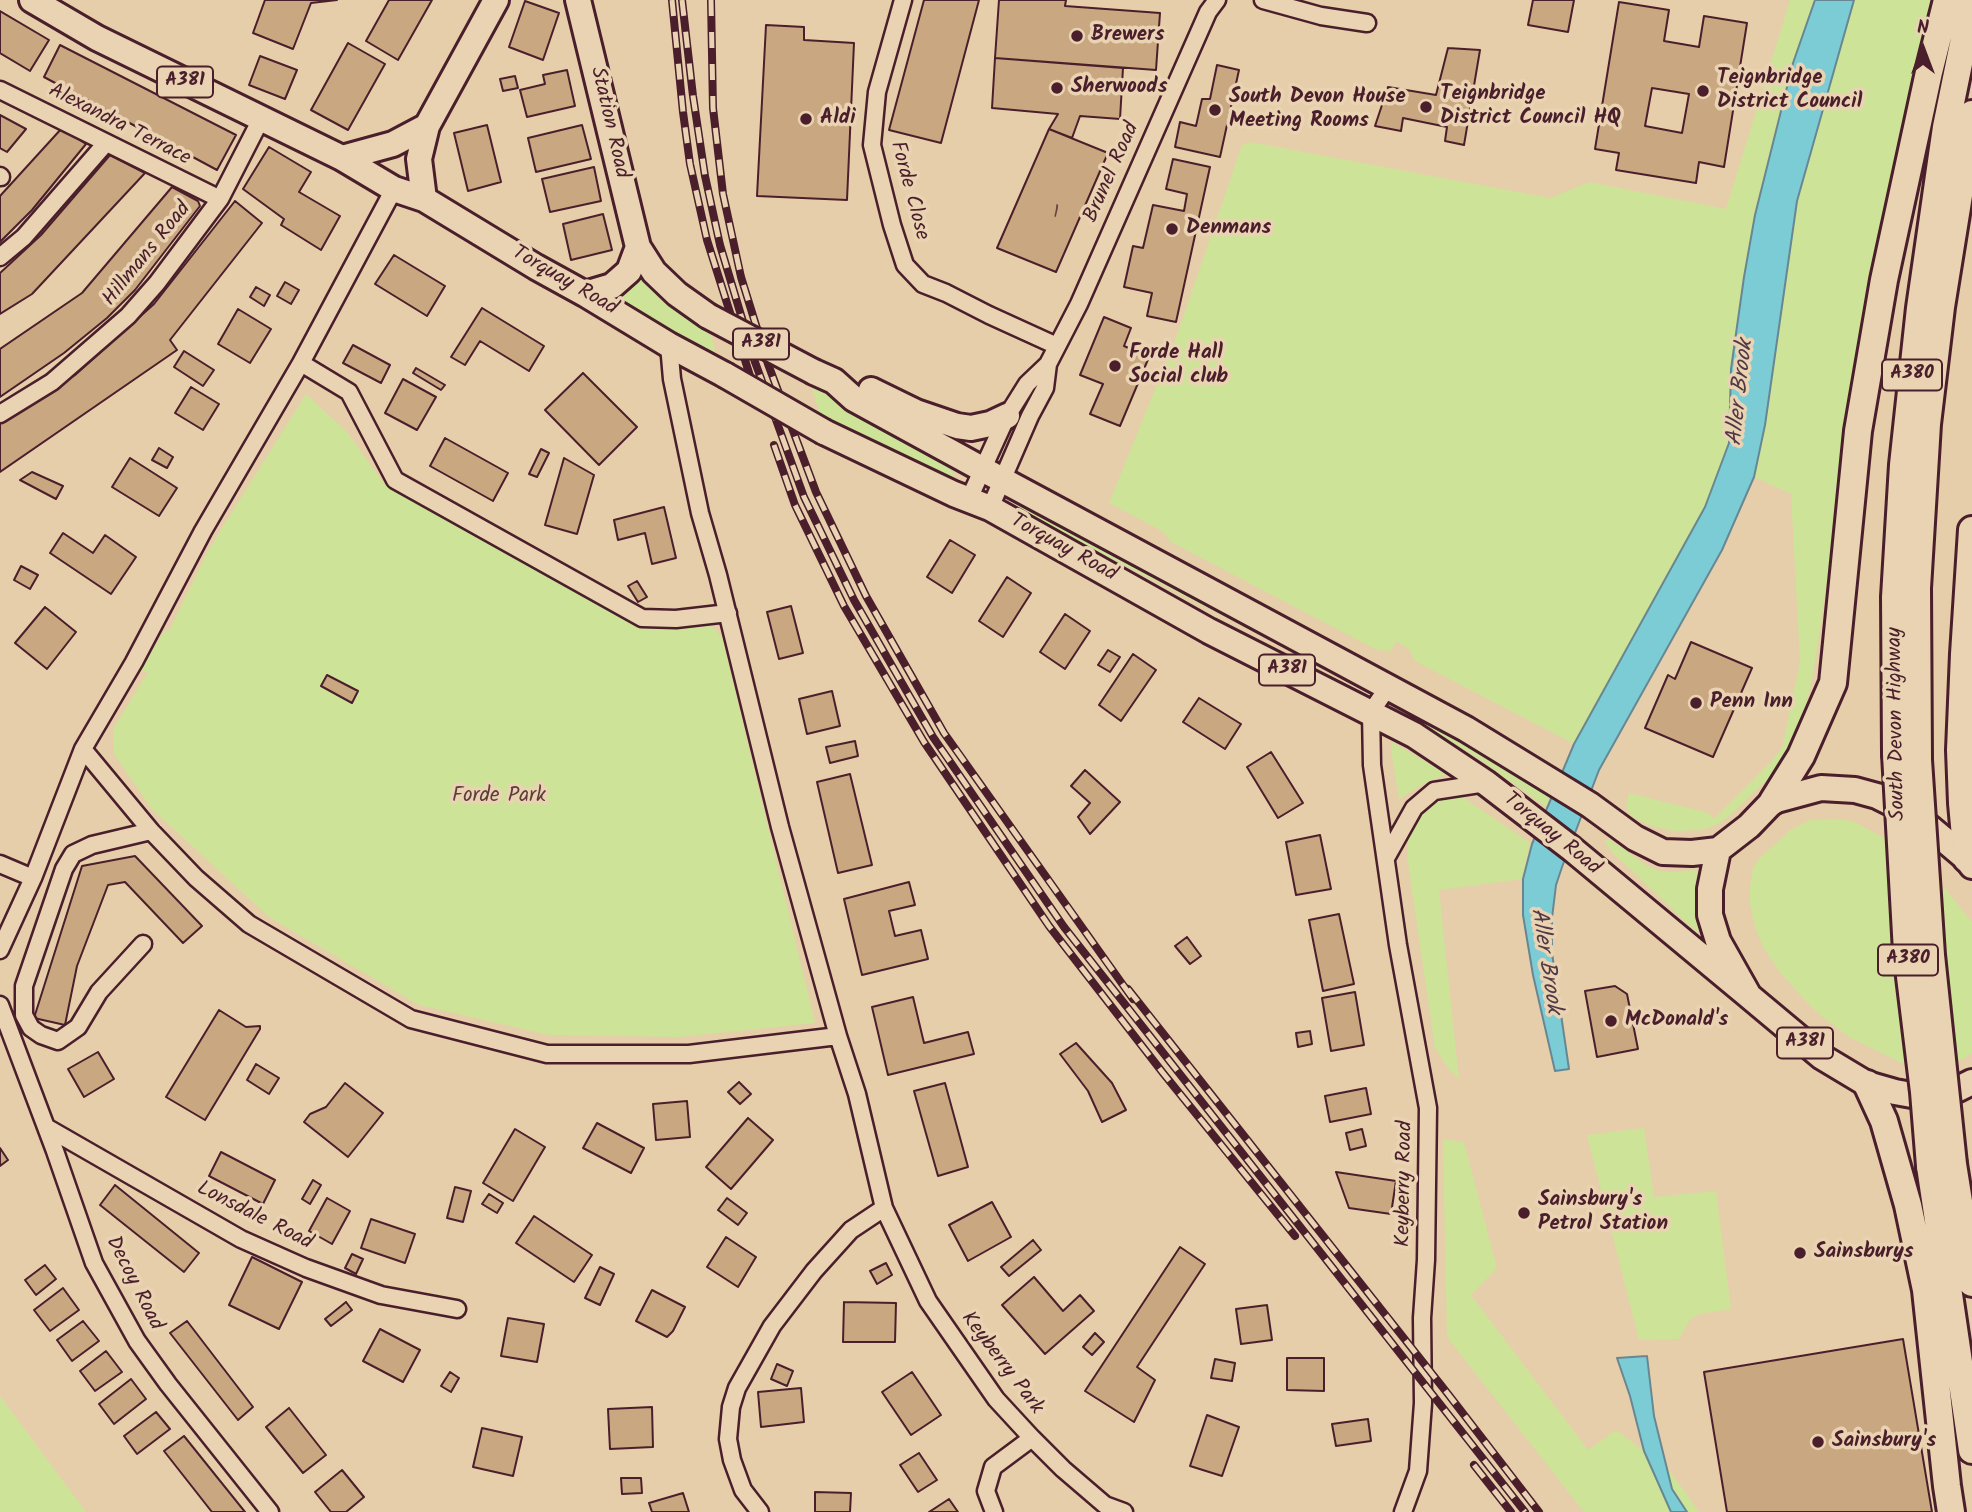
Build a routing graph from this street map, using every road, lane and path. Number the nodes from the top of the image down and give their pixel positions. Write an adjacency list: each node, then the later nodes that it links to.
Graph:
1 (32, 0): 12 (main road, Torquay Road / A381)
2 (496, 0): 13 (main road)
3 (578, 0): 19 (main road, Station Road / A381)
4 (903, 0): 23 (street, Forde Close)
5 (1217, 0): 23 (street, Brunel Road)
6 (1263, 0): 9 (street)
7 (1947, 0): 38 (highway, A380)
8 (1972, 0): 36 (highway, South Devon Highway / A380)
9 (1367, 23)
10 (0, 90): 14 (street, Alexandra Terrace)
11 (1972, 114): 36 (highway, South Devon Highway / A380)
12 (261, 119): 15 (main road, Torquay Road / A381); 17 (street, Hillmans Road)
13 (427, 126): 15 (main road); 18 (main road)
14 (106, 143): 17 (street, Alexandra Terrace); 20 (street)
15 (342, 158): 16 (main road, Torquay Road / A381)
16 (394, 189): 18 (main road, Torquay Road / A381); 24 (street)
17 (220, 199): 27 (street, Hillmans Road)
18 (425, 199): 21 (main road, Torquay Road / A381)
19 (638, 247): 21 (main road); 26 (main road, Torquay Road / A381, bridge)
20 (0, 257)
21 (585, 294): 22 (main road, Torquay Road / A381)
22 (669, 345): 30 (main road, Torquay Road / A381, bridge); 32 (street)
23 (1057, 346): 25 (street, Brunel Road)
24 (301, 363): 32 (street); 35 (street)
25 (1048, 364): 28 (street, Brunel Road); 29 (street, Brunel Road)
26 (824, 376): 28 (main road, A381); 29 (main road, Torquay Road / A381)
27 (0, 414)
28 (1007, 416): 29 (street, Brunel Road)
29 (993, 475): 30 (street, Brunel Road); 30 (street, Brunel Road); 33 (main road, Torquay Road / A381)
30 (979, 503): 34 (main road, Torquay Road / A381)
31 (1972, 530): 42 (highway)
32 (727, 613): 49 (street)
33 (1388, 687): 34 (street); 40 (main road, Torquay Road / A381)
34 (1371, 712): 37 (main road, Torquay Road / A381); 41 (street, Keyberry Road)
35 (83, 749): 39 (street); 44 (street)
36 (1907, 757): 53 (highway, South Devon Highway / A380, bridge)
37 (1486, 783): 41 (street); 47 (main road, Torquay Road / A381)
38 (1773, 801): 40 (main road); 42 (main road)
39 (151, 831): 45 (street); 49 (street)
40 (1718, 850): 47 (main road, A381)
41 (1386, 858): 63 (street, Keyberry Road)
42 (1969, 862)
43 (0, 864): 44 (street)
44 (33, 878): 46 (street)
45 (143, 944)
46 (0, 950)
47 (1749, 996): 51 (main road, A381)
48 (0, 1005): 52 (street, Decoy Road)
49 (838, 1036): 54 (street, Keyberry Park)
50 (1972, 1082): 51 (main road, A381)
51 (1867, 1084): 64 (highway)
52 (46, 1127): 56 (street, Lonsdale Road); 59 (street, Decoy Road)
53 (1942, 1165): 55 (highway, South Devon Highway / A380); 58 (highway, South Devon Highway / A380)
54 (884, 1208): 57 (street, Keyberry Park); 60 (street)
55 (1972, 1283)
56 (457, 1309)
57 (1032, 1438): 61 (street); 62 (street, Keyberry Park)
58 (1972, 1450)
59 (270, 1512)
60 (760, 1512)
61 (994, 1512)
62 (1124, 1512)
63 (1403, 1512)
64 (1951, 1512)

